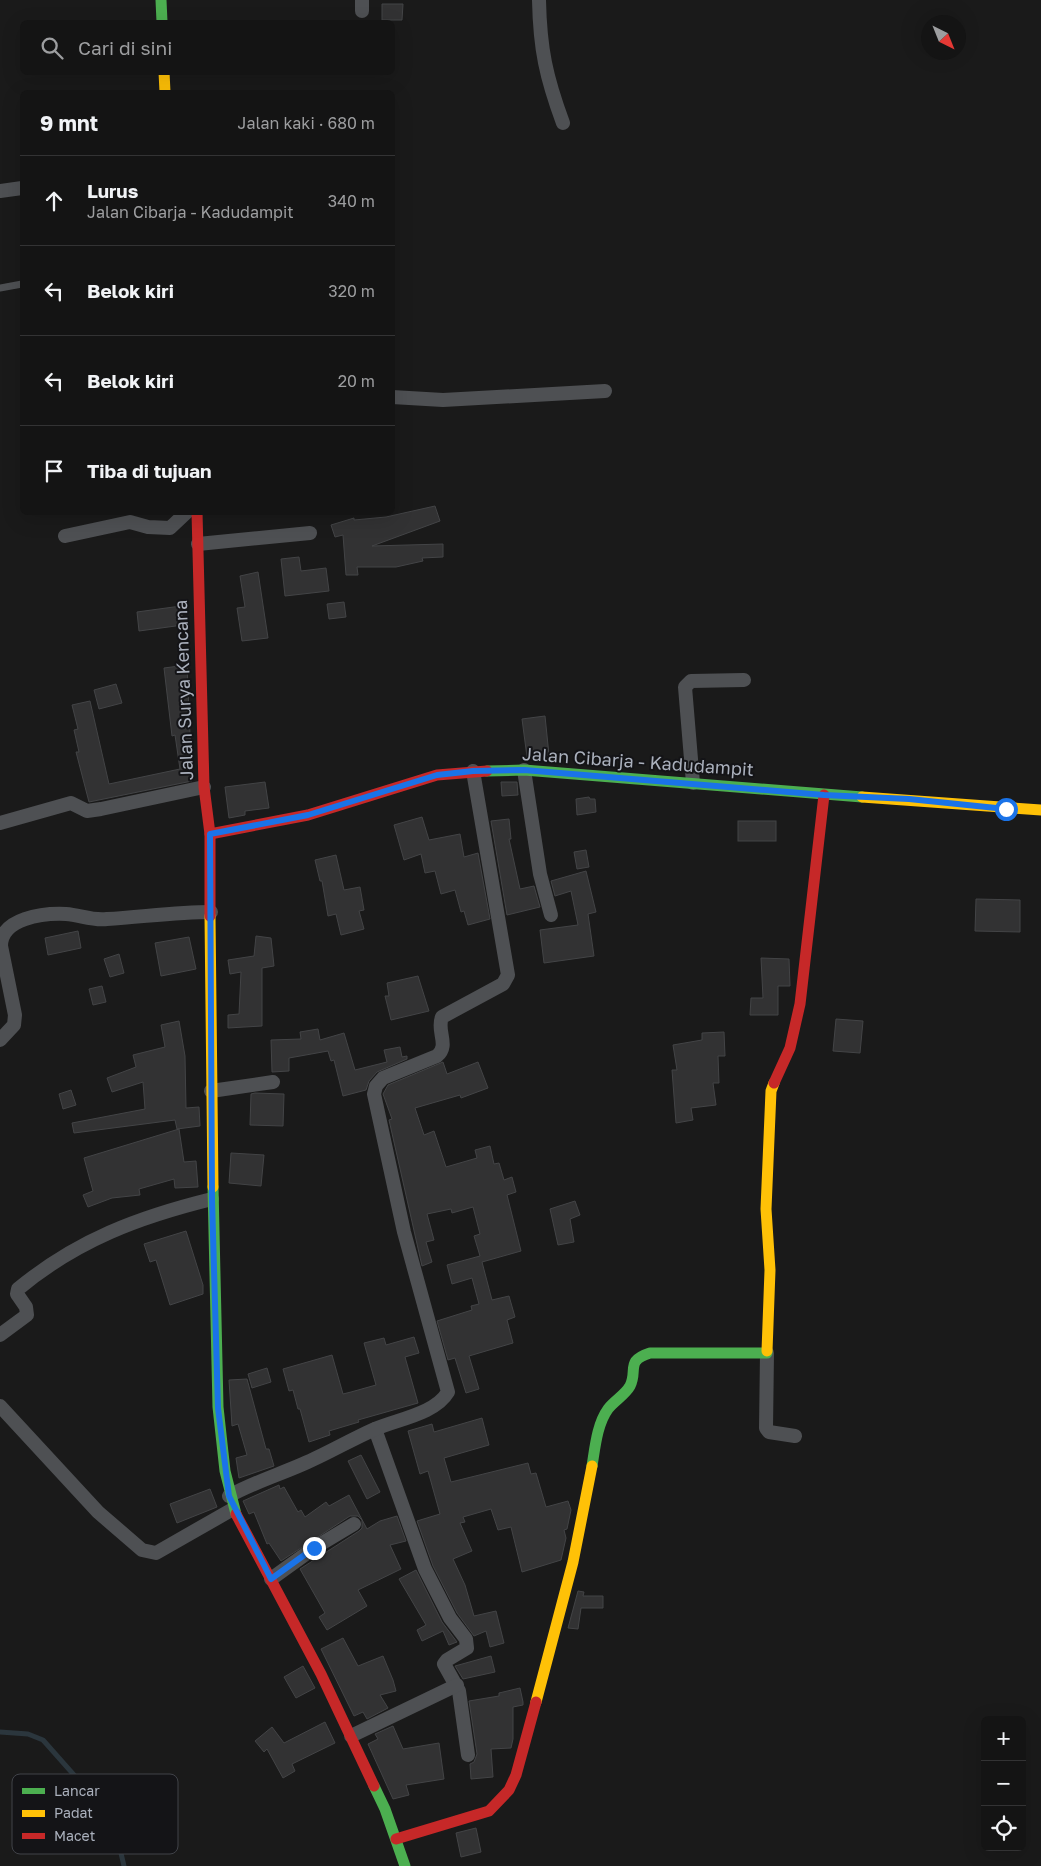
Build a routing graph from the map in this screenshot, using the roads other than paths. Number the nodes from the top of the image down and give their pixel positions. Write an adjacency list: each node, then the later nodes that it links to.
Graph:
1 (161, 0): 3 (street)
2 (539, 0): 6 (street)
3 (162, 20)
4 (164, 75): 5 (street)
5 (165, 90)
6 (563, 123)
7 (20, 188): 8 (street)
8 (0, 191)
9 (20, 284): 10 (lane)
10 (0, 288)
11 (605, 391): 12 (street)
12 (395, 397)
13 (184, 515): 16 (street)
14 (197, 515): 17 (street, Jalan Surya Kencana)
15 (310, 533): 17 (street)
16 (65, 536)
17 (198, 544): 22 (street, Jalan Surya Kencana)
18 (744, 680): 21 (street)
19 (524, 770): 20 (street, Jalan Cibarja - Kadudampit); 21 (street, Jalan Cibarja - Kadudampit); 28 (street)
20 (473, 771): 26 (street, Jalan Cibarja - Kadudampit); 36 (street)
21 (694, 783): 23 (street, Jalan Cibarja - Kadudampit)
22 (204, 787): 25 (street); 26 (street, Jalan Surya Kencana)
23 (824, 795): 24 (street, Jalan Cibarja - Kadudampit); 34 (street)
24 (1041, 810)
25 (0, 823)
26 (210, 834): 27 (street, Jalan Surya Kencana)
27 (211, 912): 29 (street); 31 (street, Jalan Surya Kencana)
28 (551, 915)
29 (0, 1040)
30 (273, 1082): 31 (street)
31 (211, 1091): 32 (street, Jalan Surya Kencana)
32 (212, 1199): 33 (street); 38 (street, Jalan Surya Kencana)
33 (0, 1335)
34 (767, 1353): 37 (street); 44 (street)
35 (0, 1406): 38 (street)
36 (375, 1429): 38 (street); 41 (street)
37 (795, 1436)
38 (231, 1502): 40 (street)
39 (354, 1524): 40 (street)
40 (271, 1579): 42 (street)
41 (457, 1685): 42 (street); 43 (street)
42 (351, 1736): 44 (street)
43 (468, 1755)
44 (396, 1840): 45 (street)
45 (405, 1866)

